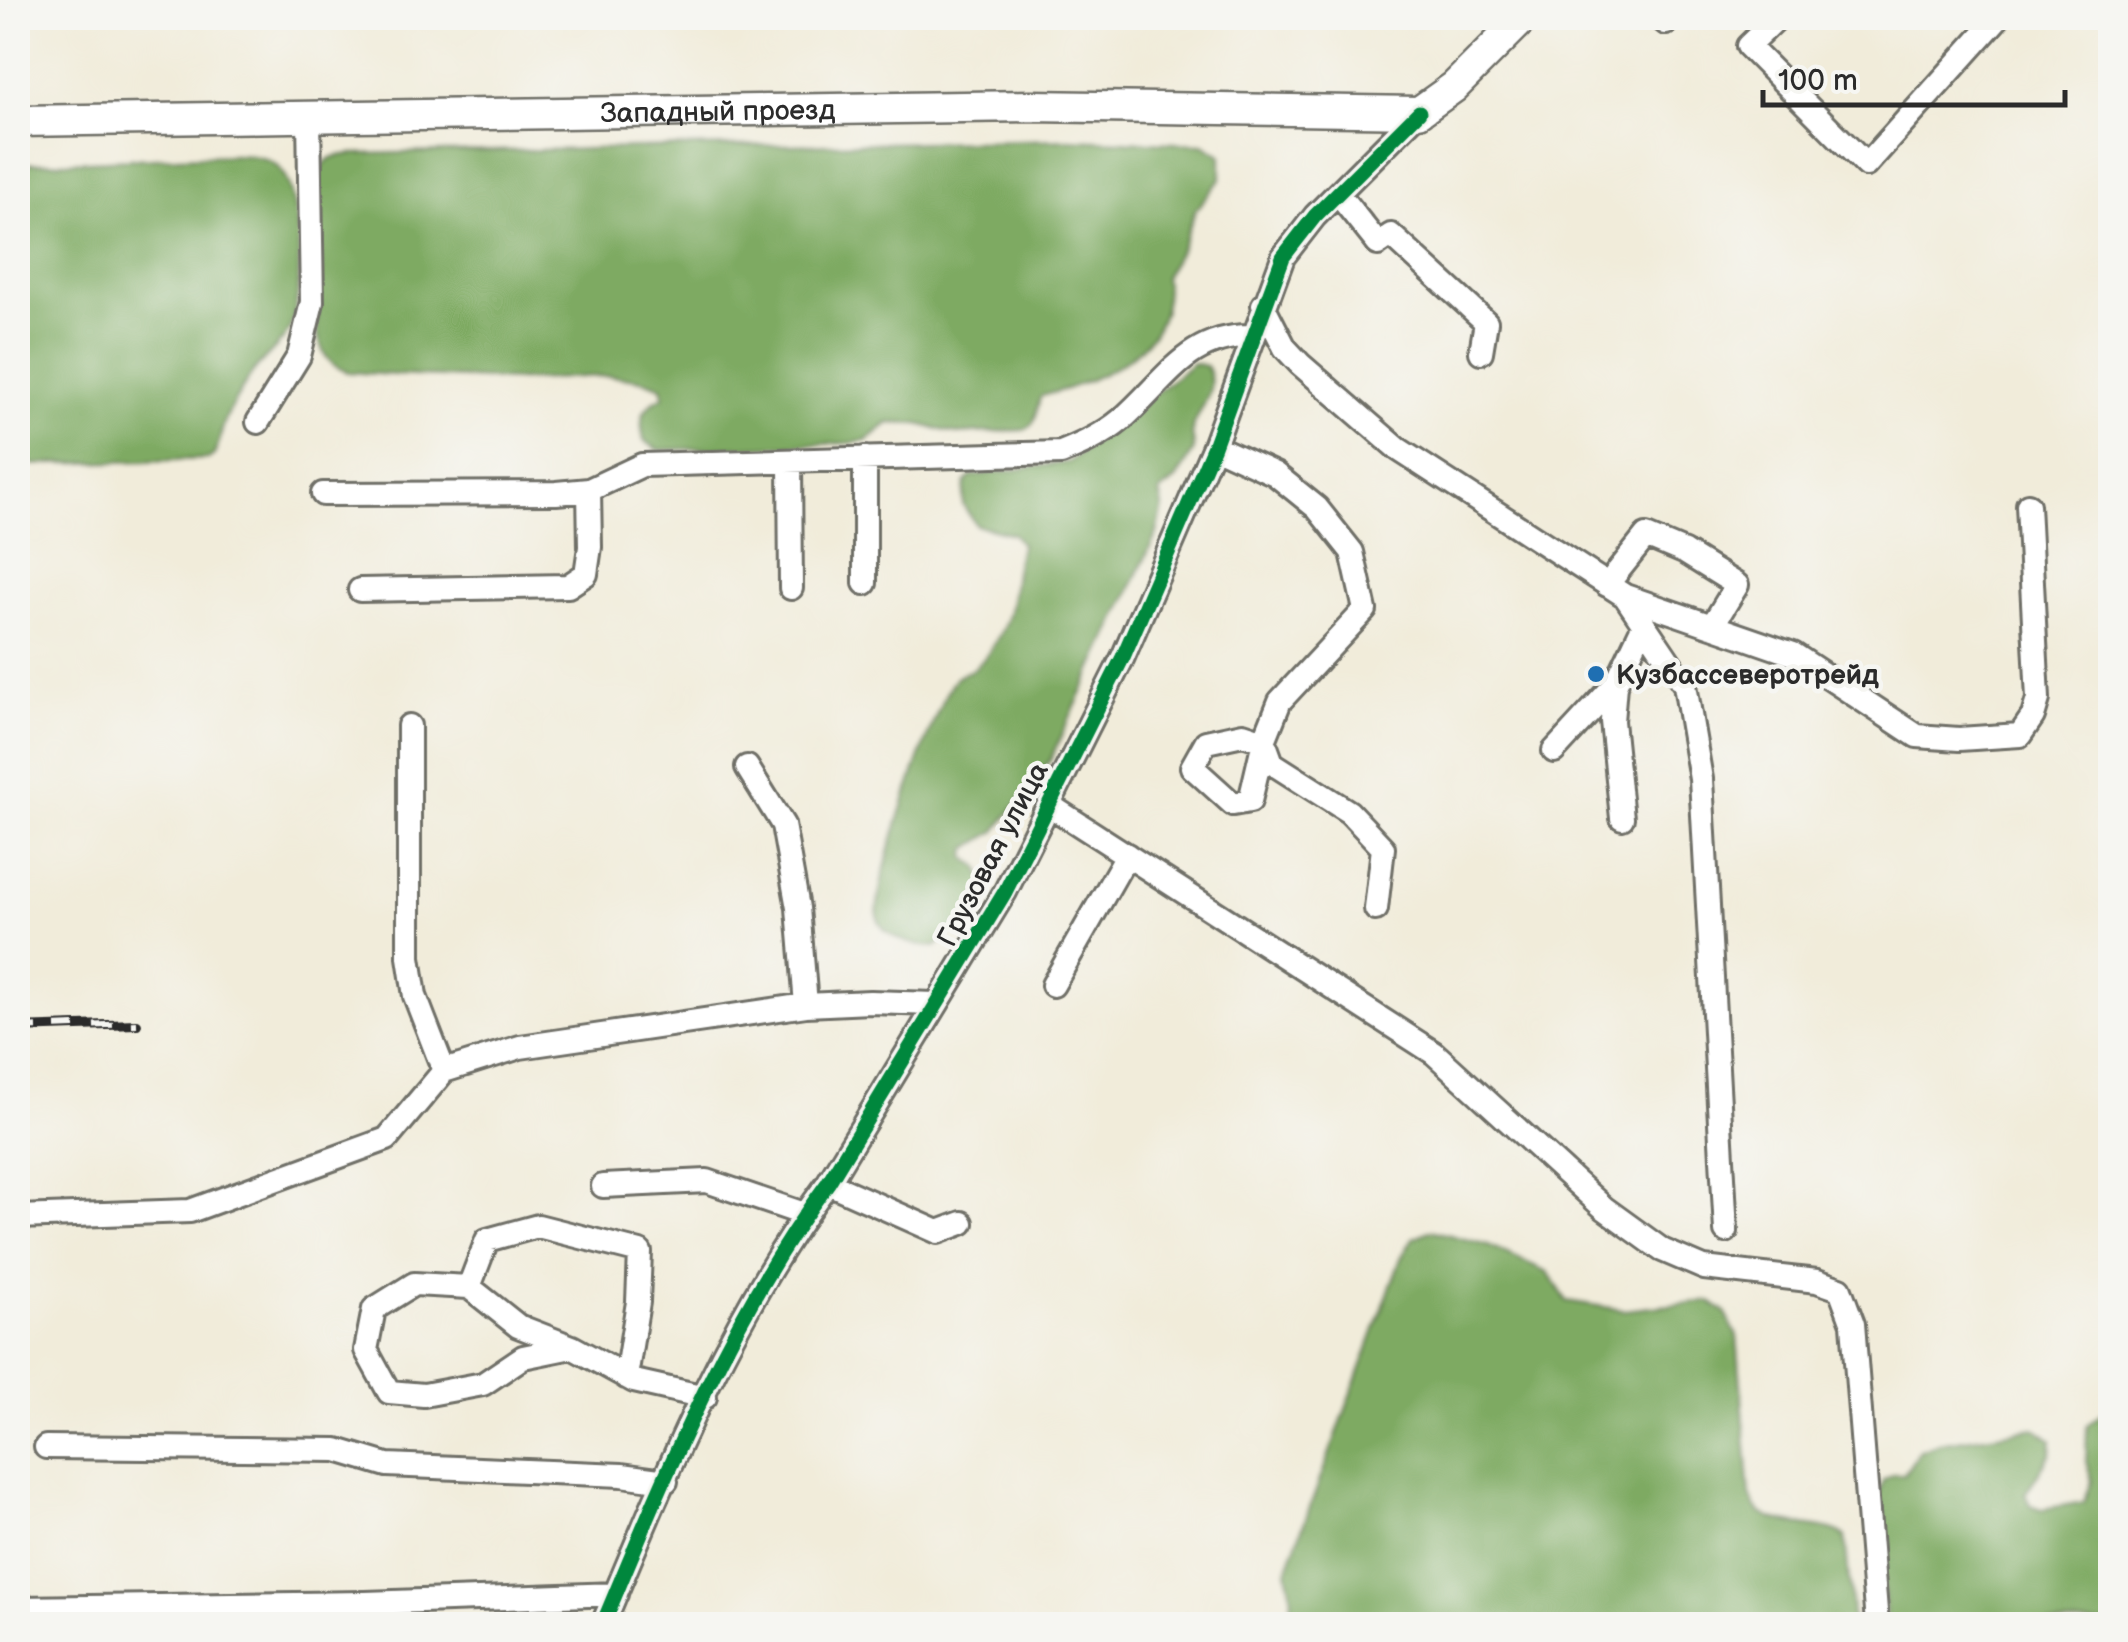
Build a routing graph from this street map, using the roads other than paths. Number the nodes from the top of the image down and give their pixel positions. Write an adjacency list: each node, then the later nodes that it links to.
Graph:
1 (1524, 18): 4 (main road, Грузовая улица)
2 (1777, 18): 3 (street)
3 (1998, 18)
4 (1419, 112): 5 (main road, Западный проезд); 7 (street, Грузовая улица)
5 (308, 117): 6 (main road, Западный проезд); 11 (street)
6 (18, 122)
7 (1338, 194): 8 (street, Грузовая улица); 10 (street)
8 (1263, 305): 9 (street, Грузовая улица); 21 (street)
9 (1253, 336): 12 (street, Грузовая улица); 13 (street)
10 (1481, 352)
11 (258, 422)
12 (1214, 446): 28 (street, Грузовая улица); 31 (street)
13 (865, 458): 14 (street); 18 (street)
14 (790, 460): 15 (street); 19 (street)
15 (589, 490): 16 (street); 20 (street)
16 (323, 494)
17 (2028, 506): 23 (street)
18 (865, 583)
19 (791, 588)
20 (360, 590)
21 (1616, 590): 22 (street); 23 (street); 23 (street)
22 (1644, 624): 24 (street); 41 (street)
23 (1712, 626)
24 (1615, 684): 26 (street); 29 (street)
25 (409, 726): 35 (street)
26 (1554, 751)
27 (747, 767): 34 (street)
28 (1048, 805): 30 (street); 33 (street, Грузовая улица)
29 (1622, 818)
30 (1126, 854): 32 (street); 51 (street)
31 (1376, 909)
32 (1053, 985)
33 (936, 1004): 34 (street); 36 (street, Грузовая улица)
34 (806, 1005): 35 (street)
35 (444, 1071): 39 (street)
36 (828, 1183): 38 (street, Грузовая улица); 40 (street)
37 (603, 1186): 38 (street)
38 (804, 1214): 45 (street, Грузовая улица)
39 (18, 1217)
40 (962, 1223)
41 (1726, 1231)
42 (470, 1287): 43 (street); 43 (street); 44 (street)
43 (572, 1347): 44 (street)
44 (626, 1377): 45 (street)
45 (704, 1397): 47 (street, Грузовая улица)
46 (46, 1446): 47 (street)
47 (666, 1481): 48 (street, Грузовая улица)
48 (616, 1594): 49 (street); 50 (street, Грузовая улица)
49 (18, 1608)
50 (603, 1624)
51 (1877, 1624)

